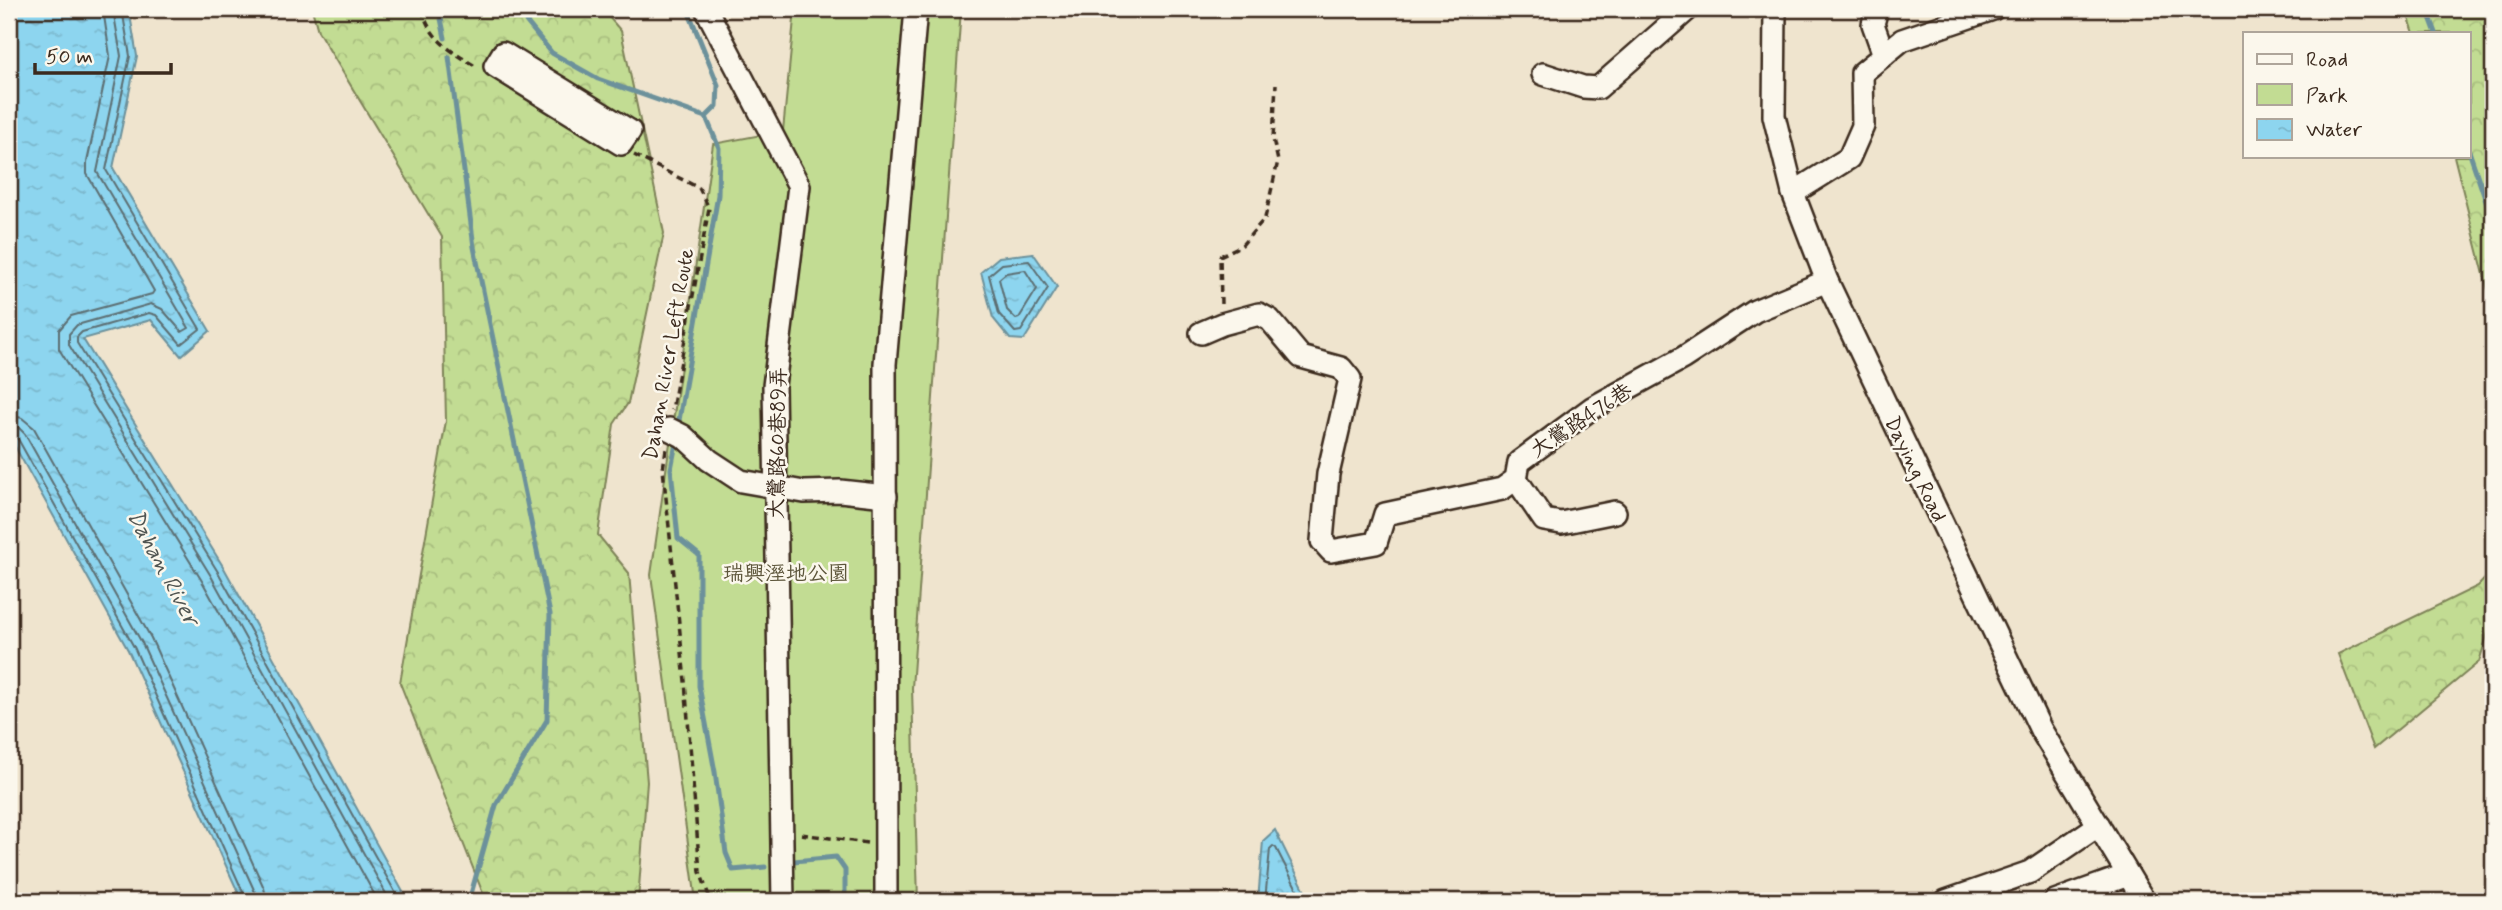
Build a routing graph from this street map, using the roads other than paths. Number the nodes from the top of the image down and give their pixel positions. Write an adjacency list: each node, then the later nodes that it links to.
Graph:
1 (706, 9): 15 (street, 大鶯路60巷89弄)
2 (916, 9): 16 (street)
3 (1688, 9): 9 (street)
4 (1775, 9): 10 (street, Daying Road)
5 (1877, 9): 7 (street)
6 (1993, 9): 7 (street)
7 (1884, 55): 10 (street)
8 (487, 67): 8 (street)
9 (1543, 74)
10 (1793, 193): 11 (street, Daying Road)
11 (1827, 281): 14 (street, 大鶯路476巷); 18 (street, Daying Road)
12 (1201, 333): 14 (street, 大鶯路476巷)
13 (669, 429): 15 (street)
14 (1516, 480): 17 (street)
15 (775, 486): 16 (street); 20 (street, 大鶯路60巷89弄)
16 (886, 496): 21 (street)
17 (1615, 512)
18 (2099, 825): 19 (street, Daying Road); 22 (street)
19 (2129, 875): 23 (street); 24 (street, Daying Road)
20 (783, 901)
21 (886, 901)
22 (1946, 901)
23 (2055, 901)
24 (2144, 901)

